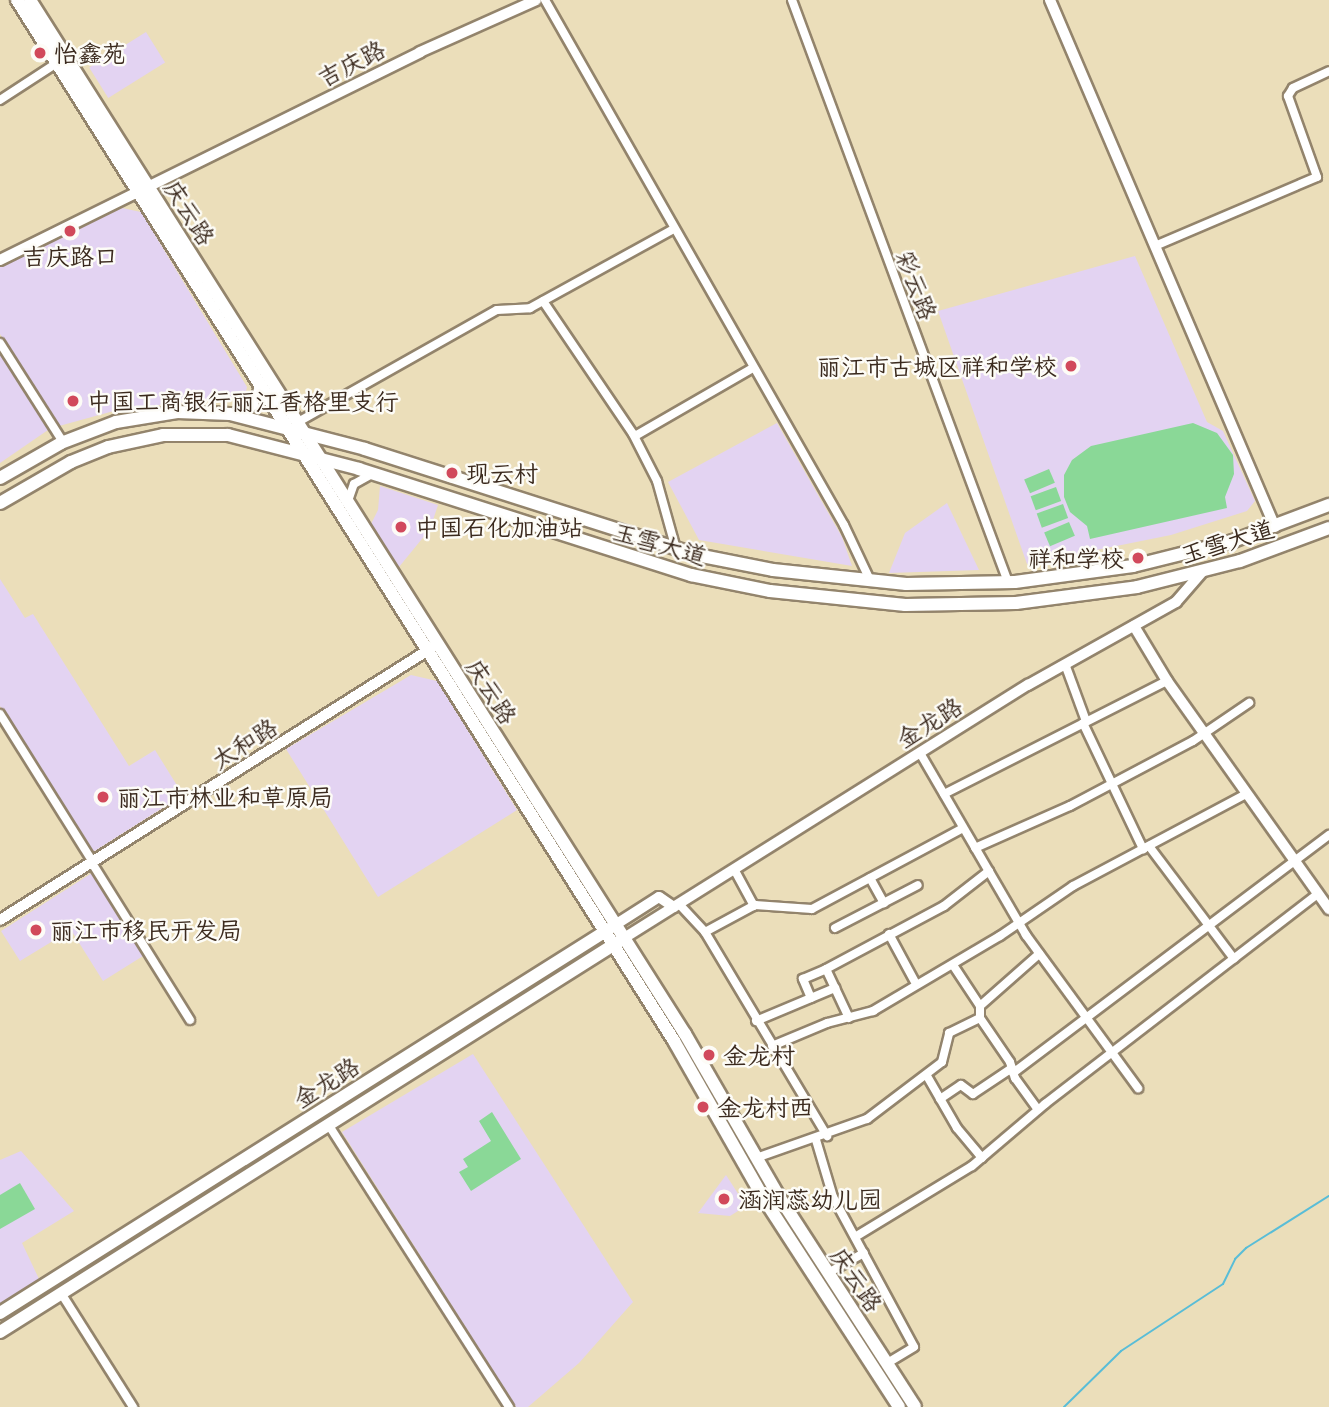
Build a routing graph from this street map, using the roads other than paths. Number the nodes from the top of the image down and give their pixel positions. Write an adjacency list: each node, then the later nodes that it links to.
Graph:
1 (17, 0): 7 (main road, 庆云路)
2 (30, 0): 10 (main road, 庆云路)
3 (536, 0): 10 (street, 吉庆路)
4 (545, 0): 11 (street)
5 (793, 0): 36 (street, 彩云路)
6 (1050, 0): 12 (street)
7 (57, 63): 9 (street); 10 (main road, 庆云路)
8 (1329, 71): 12 (street)
9 (2, 95)
10 (143, 188): 13 (street, 吉庆路); 14 (street, 吉庆路); 18 (main road, 庆云路); 21 (main road, 庆云路)
11 (672, 230): 15 (street); 17 (street)
12 (1155, 246): 31 (street)
13 (0, 252)
14 (0, 260)
15 (543, 301): 21 (street); 22 (street)
16 (0, 343): 23 (street)
17 (752, 368): 22 (street); 35 (street)
18 (259, 385): 19 (street); 20 (main road, 庆云路)
19 (243, 416): 20 (main road, 玉雪大道); 23 (main road, 玉雪大道)
20 (284, 426): 21 (main road, 玉雪大道); 24 (main road, 庆云路)
21 (300, 426): 25 (main road, 庆云路); 33 (main road, 玉雪大道)
22 (635, 436): 33 (street)
23 (64, 442): 27 (main road, 玉雪大道)
24 (301, 452): 25 (main road, 玉雪大道); 29 (main road, 玉雪大道); 39 (main road, 庆云路)
25 (320, 457): 26 (main road, 玉雪大道); 28 (main road, 庆云路)
26 (374, 474): 28 (street); 34 (main road, 玉雪大道)
27 (0, 478)
28 (348, 501): 38 (main road, 庆云路)
29 (0, 503)
30 (1329, 505): 31 (main road, 玉雪大道)
31 (1275, 527): 36 (main road, 玉雪大道)
32 (1329, 528): 34 (main road, 玉雪大道)
33 (677, 549): 35 (main road, 玉雪大道)
34 (1202, 572): 37 (street, 金龙路)
35 (871, 582): 36 (main road, 玉雪大道)
36 (1008, 582)
37 (1134, 626): 40 (street, 金龙路); 41 (street)
38 (438, 644): 39 (street, 太和路); 68 (main road, 庆云路)
39 (426, 652): 55 (street, 太和路); 68 (main road, 庆云路)
40 (1065, 664): 44 (street); 46 (street, 金龙路)
41 (1167, 681): 44 (street); 45 (street)
42 (1249, 703): 45 (street)
43 (0, 714): 55 (street)
44 (1084, 722): 47 (street); 48 (street)
45 (1204, 734): 47 (street); 49 (street)
46 (920, 753): 48 (street); 56 (street, 金龙路)
47 (1112, 784): 52 (street); 53 (street)
48 (944, 794): 50 (street)
49 (1246, 794): 52 (street); 54 (street)
50 (963, 828): 53 (street); 58 (street)
51 (1329, 835): 54 (street)
52 (1146, 847): 66 (street); 67 (street)
53 (975, 848): 57 (street)
54 (1294, 860): 60 (street); 67 (street)
55 (93, 862): 65 (street, 太和路); 83 (street)
56 (734, 869): 62 (street, 金龙路); 63 (street)
57 (989, 871): 66 (street); 71 (street)
58 (870, 878): 61 (street); 63 (street)
59 (918, 885): 61 (street)
60 (1318, 894): 64 (street); 74 (street)
61 (884, 903): 69 (street)
62 (677, 905): 68 (street, 金龙路); 70 (street); 72 (street, 金龙路)
63 (754, 905): 70 (street)
64 (1329, 909)
65 (0, 920)
66 (1019, 923): 73 (street); 75 (street)
67 (1208, 924): 74 (street); 84 (street)
68 (609, 928): 72 (main road, 庆云路); 102 (main road, 金龙路)
69 (835, 928)
70 (705, 932): 85 (street)
71 (889, 934): 76 (street); 77 (street)
72 (618, 942): 93 (main road, 金龙路); 96 (main road, 庆云路); 107 (main road, 庆云路)
73 (1039, 954): 80 (street); 84 (street)
74 (1234, 959): 87 (street)
75 (953, 965): 77 (street); 80 (street)
76 (826, 969): 78 (street); 79 (street)
77 (916, 984): 81 (street)
78 (835, 988): 79 (street); 81 (street)
79 (811, 998): 85 (street)
80 (980, 1006): 82 (street)
81 (849, 1018): 86 (street)
82 (980, 1018): 88 (street); 89 (street)
83 (190, 1020)
84 (1086, 1020): 87 (street); 88 (street)
85 (756, 1021): 86 (street)
86 (772, 1046): 94 (street)
87 (1111, 1053): 90 (street); 92 (street)
88 (1012, 1071): 91 (street); 92 (street)
89 (927, 1076): 91 (street); 94 (street)
90 (1138, 1088)
91 (940, 1099): 97 (street)
92 (1038, 1110): 97 (street)
93 (328, 1124): 101 (main road, 金龙路); 106 (street)
94 (827, 1136): 95 (street)
95 (816, 1140): 96 (street); 98 (street)
96 (756, 1158): 100 (main road, 庆云路)
97 (982, 1158): 98 (street)
98 (855, 1237): 99 (street)
99 (863, 1253): 100 (street); 104 (street)
100 (828, 1273): 104 (main road, 庆云路)
101 (61, 1293): 103 (main road, 金龙路); 105 (street)
102 (0, 1313)
103 (0, 1332)
104 (887, 1363): 108 (main road, 庆云路)
105 (133, 1407)
106 (509, 1407)
107 (899, 1407)
108 (915, 1407)

